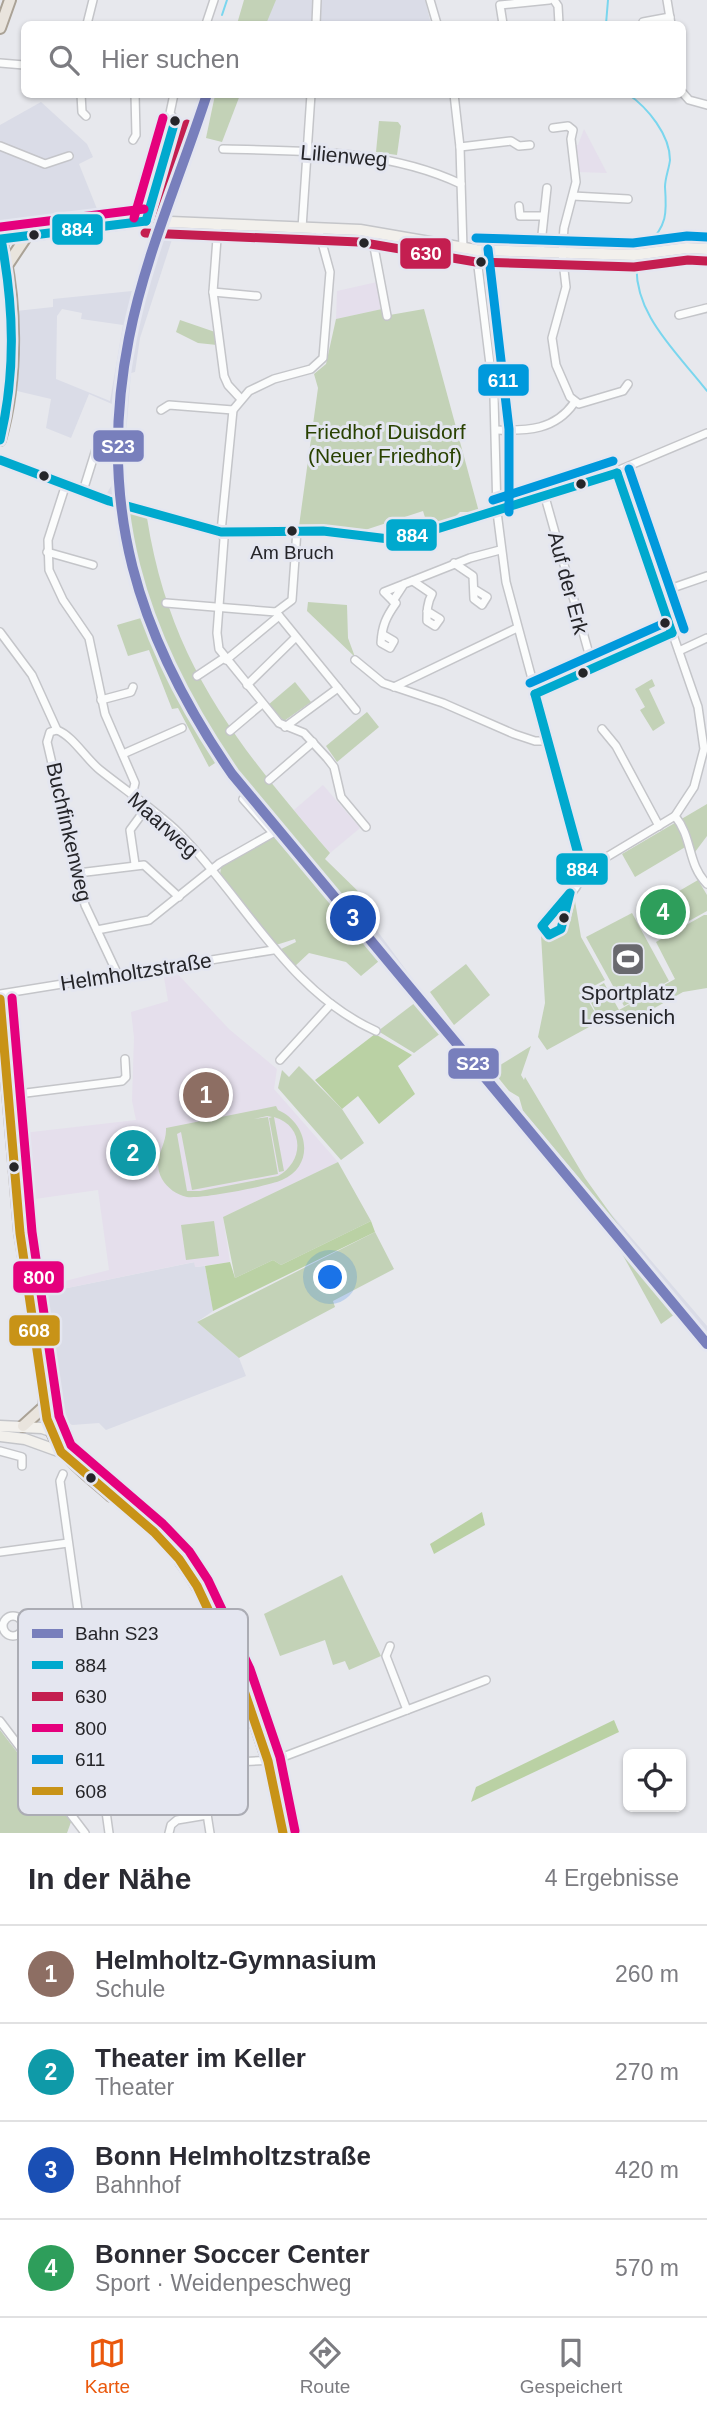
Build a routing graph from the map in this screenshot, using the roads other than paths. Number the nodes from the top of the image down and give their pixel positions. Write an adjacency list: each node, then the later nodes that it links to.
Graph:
1 (10, 0): 15 (main road)
2 (93, 0): 8 (street)
3 (214, 0): 9 (street)
4 (317, 0): 10 (street)
5 (430, 0): 11 (street)
6 (552, 0): 12 (street); 13 (street)
7 (667, 0): 14 (street)
8 (88, 21)
9 (207, 21)
10 (316, 21)
11 (436, 21)
12 (503, 21)
13 (559, 21)
14 (670, 21)
15 (0, 28)
16 (0, 63): 17 (street)
17 (21, 65)
18 (686, 97): 24 (street)
19 (81, 98): 25 (street)
20 (135, 98): 27 (street)
21 (173, 98): 40 (street)
22 (311, 98): 32 (street)
23 (454, 98): 30 (street)
24 (707, 105)
25 (86, 116)
26 (553, 128): 36 (street)
27 (133, 140)
28 (530, 145): 30 (street)
29 (0, 146): 33 (street)
30 (460, 147): 34 (street)
31 (223, 149): 32 (street, Lilienweg)
32 (307, 153): 34 (street, Lilienweg); 42 (street)
33 (69, 156)
34 (461, 184): 47 (street)
35 (547, 188): 39 (street)
36 (573, 196): 37 (street); 51 (street)
37 (628, 199)
38 (519, 206): 39 (street)
39 (542, 216): 50 (street)
40 (146, 221): 41 (street); 45 (street)
41 (218, 225): 42 (street); 53 (street)
42 (302, 228): 43 (street)
43 (318, 228): 44 (street); 60 (street)
44 (371, 231): 47 (street); 57 (street)
45 (26, 237): 46 (street); 52 (main road)
46 (0, 238): 52 (main road)
47 (463, 249): 49 (street)
48 (707, 249): 51 (street)
49 (476, 250): 50 (street); 64 (street)
50 (540, 253): 51 (street)
51 (562, 253): 61 (street)
52 (6, 267): 59 (main road)
53 (213, 292): 54 (street); 60 (street)
54 (257, 296)
55 (707, 308): 56 (street)
56 (679, 315)
57 (387, 316)
58 (628, 384): 61 (street)
59 (6, 394): 66 (main road)
60 (241, 399): 63 (street)
61 (574, 403): 64 (street)
62 (161, 410): 63 (street)
63 (233, 410): 75 (street)
64 (497, 430): 73 (street)
65 (707, 433): 69 (street)
66 (0, 440)
67 (102, 440): 71 (street)
68 (0, 460): 70 (street)
69 (617, 473): 72 (street); 83 (street)
70 (66, 484): 71 (street); 77 (street)
71 (83, 491): 75 (street)
72 (545, 497): 73 (street); 97 (street, Auf der Erk)
73 (497, 512): 74 (street); 76 (street)
74 (297, 530): 75 (street); 87 (street)
75 (221, 532): 85 (street)
76 (500, 550): 78 (street); 88 (street)
77 (47, 552): 79 (street); 104 (street)
78 (454, 563): 81 (street); 82 (street)
79 (93, 565)
80 (707, 576): 83 (street)
81 (413, 581): 86 (street); 91 (street)
82 (474, 589)
83 (658, 593): 90 (street)
84 (166, 603): 85 (street)
85 (219, 606): 87 (street); 95 (street)
86 (427, 611)
87 (277, 614): 92 (street); 95 (street)
88 (517, 628): 101 (street); 103 (street)
89 (0, 632): 110 (street, Maarweg)
90 (672, 633): 94 (street); 97 (street)
91 (382, 634)
92 (295, 638): 99 (street); 102 (street)
93 (707, 638): 94 (street)
94 (679, 651): 119 (street)
95 (225, 659): 98 (street); 99 (street)
96 (355, 660): 101 (street)
97 (593, 668): 103 (street)
98 (197, 676)
99 (247, 685): 105 (street)
100 (134, 687): 104 (street)
101 (394, 687): 112 (street)
102 (338, 688): 106 (street); 107 (street)
103 (535, 694): 112 (street)
104 (101, 701): 114 (street)
105 (262, 704): 107 (street); 111 (street)
106 (356, 710)
107 (285, 727): 113 (street)
108 (182, 728): 114 (street)
109 (602, 729): 120 (street)
110 (57, 730): 116 (street, Maarweg); 125 (street, Buchfinkenweg)
111 (230, 731)
112 (549, 741): 123 (street)
113 (313, 742): 115 (street); 121 (street)
114 (123, 754): 116 (street)
115 (269, 779)
116 (132, 795): 118 (street, Maarweg)
117 (243, 799): 124 (street)
118 (147, 807): 122 (street); 124 (street, Maarweg)
119 (675, 817): 120 (street); 126 (street)
120 (659, 826): 123 (street)
121 (366, 827)
122 (135, 864): 125 (street); 128 (street)
123 (582, 865): 127 (street)
124 (212, 870): 128 (street); 130 (street, Maarweg)
125 (78, 873): 129 (street, Buchfinkenweg)
126 (707, 884)
127 (569, 896): 127 (street)
128 (179, 897): 129 (street)
129 (97, 930): 131 (street, Buchfinkenweg)
130 (273, 950): 131 (street, Helmholtzstraße); 133 (street, Maarweg)
131 (118, 975): 132 (street, Helmholtzstraße)
132 (0, 997): 134 (main road)
133 (331, 1004): 135 (street, Maarweg); 137 (street)
134 (2, 1028): 138 (main road)
135 (376, 1031)
136 (125, 1059): 138 (street)
137 (280, 1060)
138 (10, 1095): 139 (main road)
139 (44, 1382): 140 (main road); 143 (main road)
140 (45, 1406): 142 (main road); 143 (main road)
141 (0, 1426): 142 (street)
142 (23, 1426): 143 (street)
143 (55, 1431): 145 (street); 147 (main road); 154 (main road)
144 (0, 1436): 145 (street)
145 (25, 1439): 147 (street)
146 (0, 1451): 148 (street)
147 (61, 1452): 153 (main road)
148 (22, 1466)
149 (64, 1474): 150 (street)
150 (68, 1543): 151 (street); 152 (street)
151 (0, 1552)
152 (77, 1609)
153 (211, 1609)
154 (214, 1609)
155 (390, 1646): 158 (street)
156 (486, 1680): 158 (street)
157 (248, 1700): 161 (main road)
158 (407, 1710): 161 (street)
159 (0, 1721): 160 (street)
160 (18, 1745)
161 (271, 1761): 162 (street); 170 (main road); 171 (main road)
162 (248, 1762)
163 (71, 1815): 166 (street)
164 (106, 1815): 167 (street)
165 (207, 1815): 168 (street); 169 (street)
166 (85, 1833)
167 (109, 1833)
168 (169, 1833)
169 (210, 1833)
170 (283, 1833)
171 (290, 1833)

